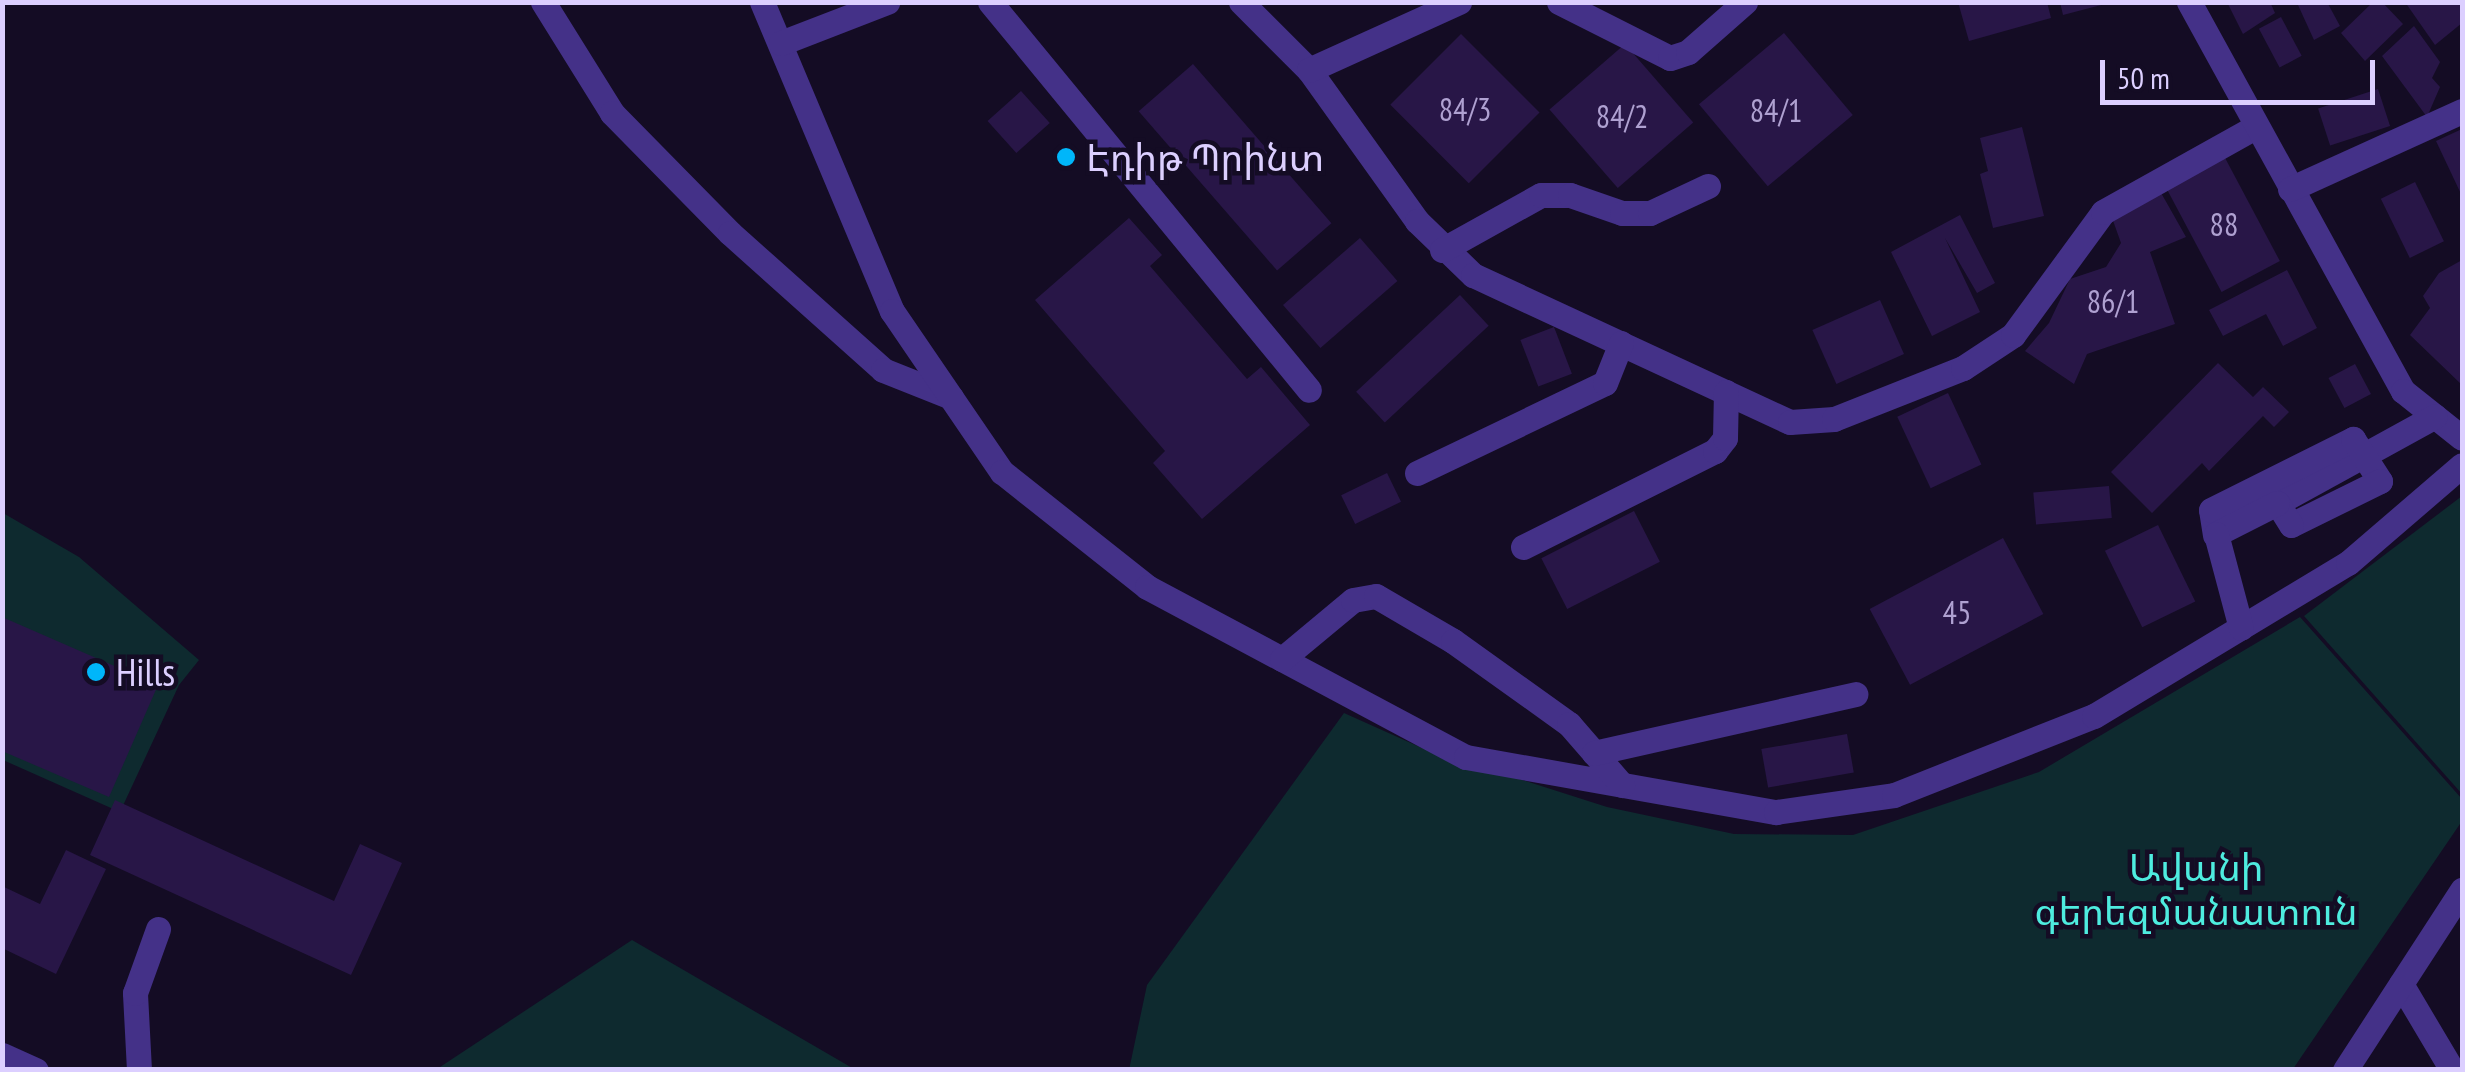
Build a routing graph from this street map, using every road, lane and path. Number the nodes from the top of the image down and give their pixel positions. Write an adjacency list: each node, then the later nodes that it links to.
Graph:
1 (543, 2): 21 (street)
2 (762, 2): 11 (street)
3 (887, 2): 11 (street)
4 (990, 2): 19 (street)
5 (1241, 2): 12 (street)
6 (1460, 2): 10 (street)
7 (1559, 2): 8 (street)
8 (1745, 2)
9 (2189, 2): 14 (street)
10 (1422, 8): 12 (street)
11 (781, 43): 21 (street)
12 (1308, 70): 17 (street)
13 (2462, 111): 16 (street)
14 (2255, 126): 16 (street); 20 (street)
15 (1708, 186): 17 (street)
16 (2290, 189): 22 (street)
17 (1442, 250): 18 (street)
18 (1620, 343): 20 (street); 26 (street)
19 (1309, 390)
20 (1726, 392): 28 (street)
21 (951, 397): 30 (street)
22 (2435, 416): 23 (street); 24 (street)
23 (2462, 438)
24 (2366, 459): 27 (street); 27 (street)
25 (2462, 465): 29 (street)
26 (1417, 473)
27 (2215, 535): 29 (street)
28 (1523, 547)
29 (2241, 628): 33 (street)
30 (1282, 660): 32 (street); 33 (street)
31 (1855, 694): 32 (street)
32 (1594, 753): 33 (street)
33 (1622, 785)
34 (2462, 890): 36 (street)
35 (158, 928): 39 (street)
36 (2401, 984): 40 (street); 41 (street)
37 (2, 1054): 38 (street)
38 (36, 1070)
39 (140, 1070)
40 (2345, 1070)
41 (2452, 1070)

